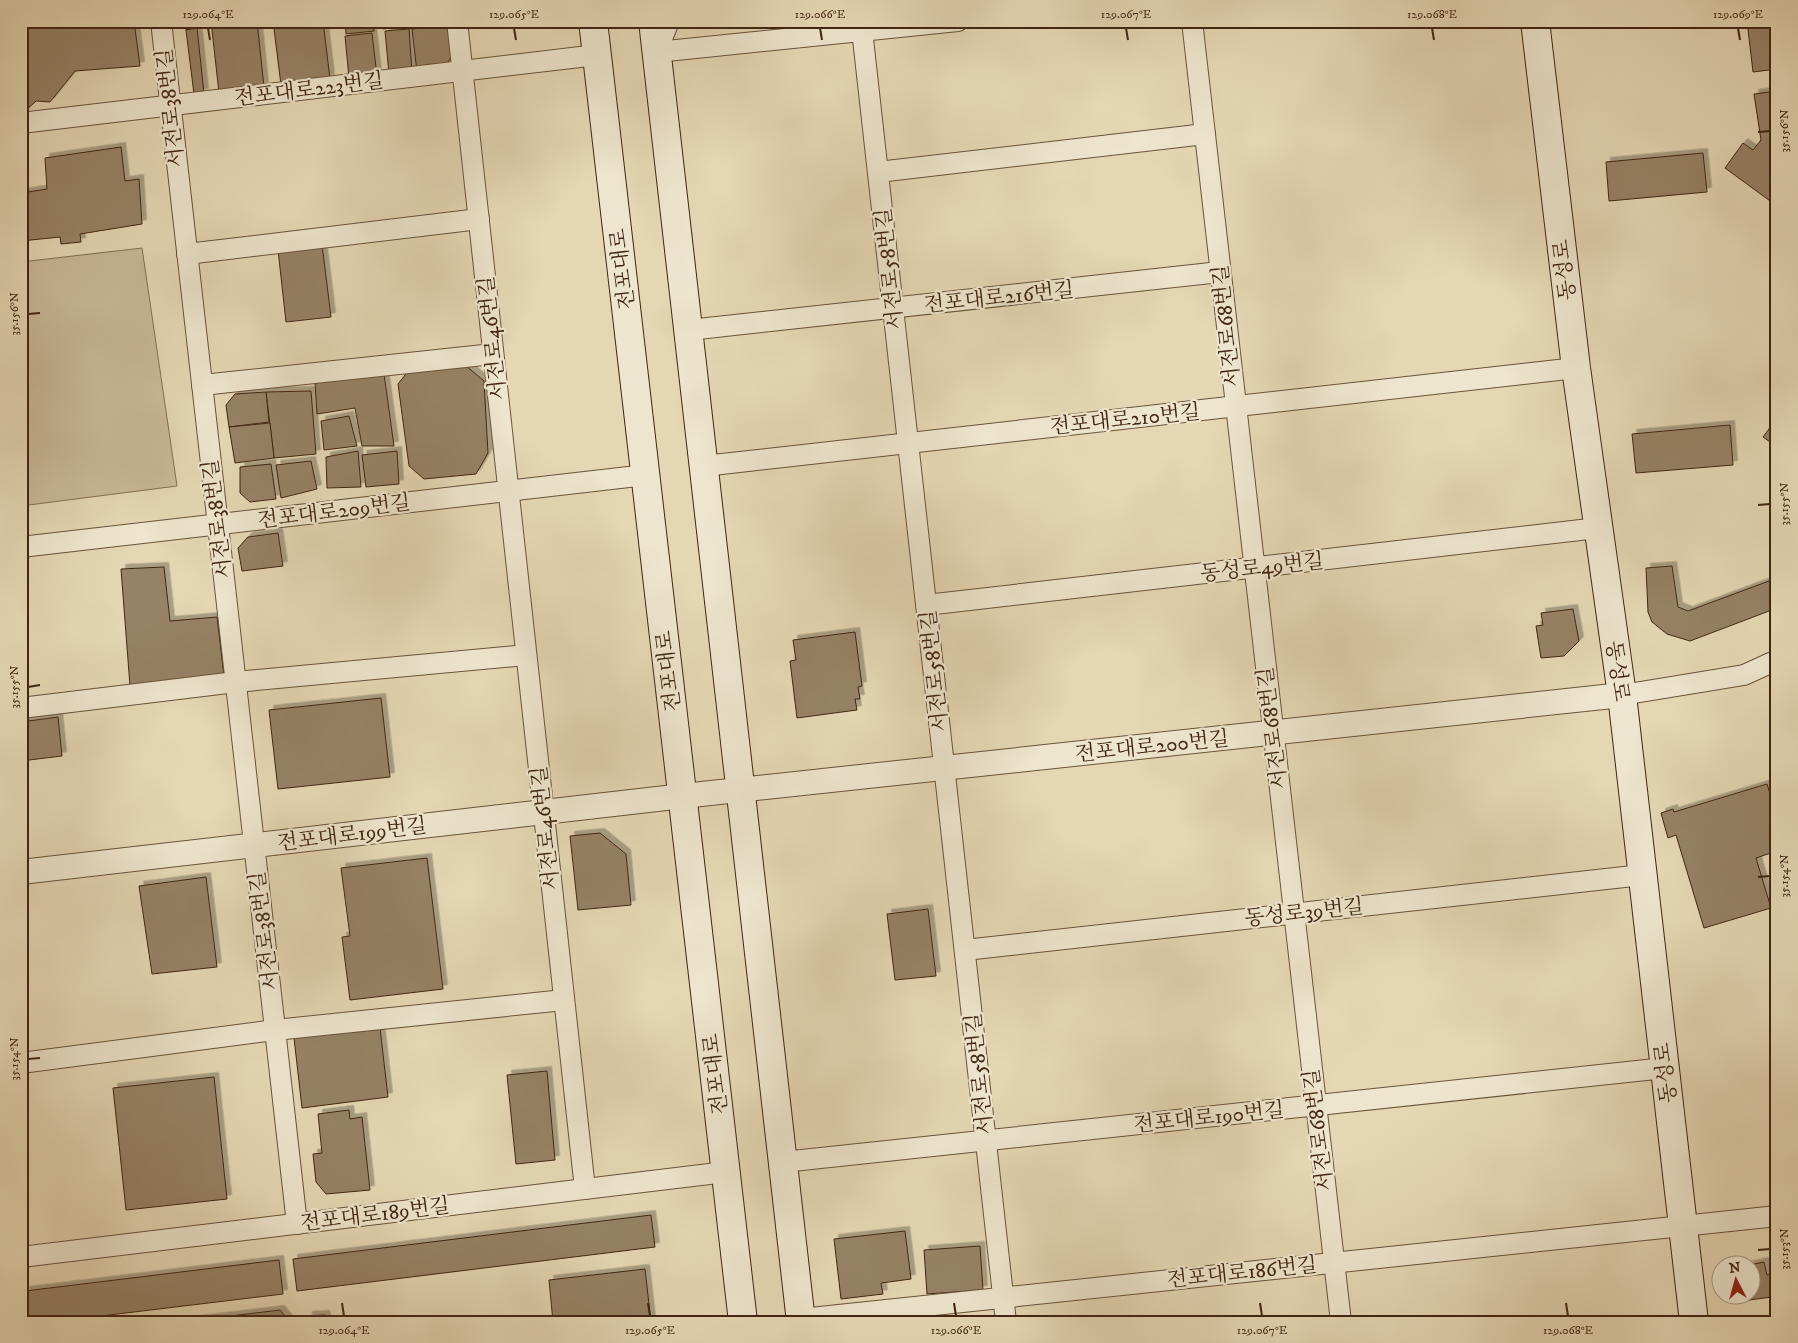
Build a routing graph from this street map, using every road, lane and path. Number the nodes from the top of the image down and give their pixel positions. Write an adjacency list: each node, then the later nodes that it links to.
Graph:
1 (161, 21): 13 (street, 서전로38번길)
2 (457, 21): 12 (street, 서전로46번길)
3 (593, 21): 11 (main road, 전포대로)
4 (653, 21): 10 (main road)
5 (669, 21): 10 (street)
6 (958, 21): 9 (street)
7 (1192, 21): 15 (street, 서전로68번길)
8 (1535, 21): 23 (main road, 동성로)
9 (862, 27): 10 (street); 16 (street, 서전로58번길)
10 (657, 52): 21 (main road)
11 (597, 55): 12 (street, 전포대로223번길); 28 (main road, 전포대로)
12 (462, 70): 13 (street, 전포대로223번길); 17 (street, 서전로46번길)
13 (169, 105): 14 (street, 전포대로223번길); 18 (street, 서전로38번길)
14 (21, 123)
15 (1205, 134): 16 (street); 19 (street, 서전로68번길)
16 (878, 172): 20 (street, 서전로58번길)
17 (478, 220): 18 (street); 22 (street, 서전로46번길)
18 (187, 254): 24 (street, 서전로38번길)
19 (1220, 272): 20 (street, 전포대로216번길); 25 (street, 서전로68번길)
20 (893, 308): 21 (street, 전포대로216번길); 26 (street, 서전로58번길)
21 (689, 330): 27 (main road)
22 (493, 354): 24 (street); 29 (street, 서전로46번길)
23 (1576, 368): 25 (street, 전포대로210번길); 31 (main road, 동성로)
24 (202, 385): 30 (street, 서전로38번길)
25 (1235, 406): 26 (street, 전포대로210번길); 33 (street, 서전로68번길)
26 (908, 443): 27 (street, 전포대로210번길); 34 (street, 서전로58번길)
27 (704, 466): 42 (main road)
28 (646, 475): 29 (street, 전포대로209번길); 43 (main road, 전포대로)
29 (508, 491): 30 (street, 전포대로209번길); 35 (street, 서전로46번길)
30 (218, 525): 32 (street, 전포대로209번길); 37 (street, 서전로38번길)
31 (1598, 528): 33 (street, 동성로49번길); 38 (main road, 동성로)
32 (21, 548)
33 (1254, 568): 34 (street, 동성로49번길); 40 (street, 서전로68번길)
34 (926, 605): 41 (street, 서전로58번길)
35 (526, 655): 37 (street); 44 (street, 서전로46번길)
36 (1777, 660): 38 (street)
37 (236, 682): 39 (street); 45 (street, 서전로38번길)
38 (1622, 695): 40 (street, 전포대로200번길); 47 (main road, 동성로)
39 (21, 708)
40 (1273, 733): 41 (street, 전포대로200번길); 48 (street, 서전로68번길)
41 (944, 768): 42 (street, 전포대로200번길); 49 (street, 서전로58번길)
42 (741, 790): 43 (street, 전포대로200번길); 56 (main road)
43 (683, 796): 44 (street, 전포대로199번길); 57 (main road, 전포대로)
44 (544, 812): 45 (street, 전포대로199번길); 50 (street, 서전로46번길)
45 (254, 845): 46 (street, 전포대로199번길); 51 (street, 서전로38번길)
46 (21, 872)
47 (1642, 875): 48 (street, 동성로39번길); 53 (main road, 동성로)
48 (1294, 914): 49 (street, 동성로39번길); 54 (street, 서전로68번길)
49 (965, 950): 55 (street, 서전로58번길)
50 (564, 1000): 51 (street); 58 (street, 서전로46번길)
51 (275, 1030): 52 (street); 60 (street, 서전로38번길)
52 (21, 1063)
53 (1665, 1068): 54 (street, 전포대로190번길); 61 (main road, 동성로)
54 (1316, 1105): 55 (street, 전포대로190번길); 63 (street, 서전로68번길)
55 (986, 1140): 56 (street, 전포대로190번길); 64 (street, 서전로58번길)
56 (783, 1162): 65 (main road)
57 (726, 1172): 58 (street, 전포대로189번길); 66 (main road, 전포대로)
58 (585, 1189): 60 (street, 전포대로189번길)
59 (1777, 1216): 61 (street, 전포대로186번길)
60 (297, 1224): 62 (street, 전포대로189번길)
61 (1683, 1225): 63 (street, 전포대로186번길); 69 (main road, 동성로)
62 (22, 1251)
63 (1334, 1262): 64 (street, 전포대로186번길); 68 (street, 서전로68번길)
64 (1004, 1297): 65 (street, 전포대로186번길); 67 (street, 서전로58번길)
65 (801, 1320)
66 (743, 1322)
67 (1006, 1322)
68 (1341, 1322)
69 (1694, 1322)

